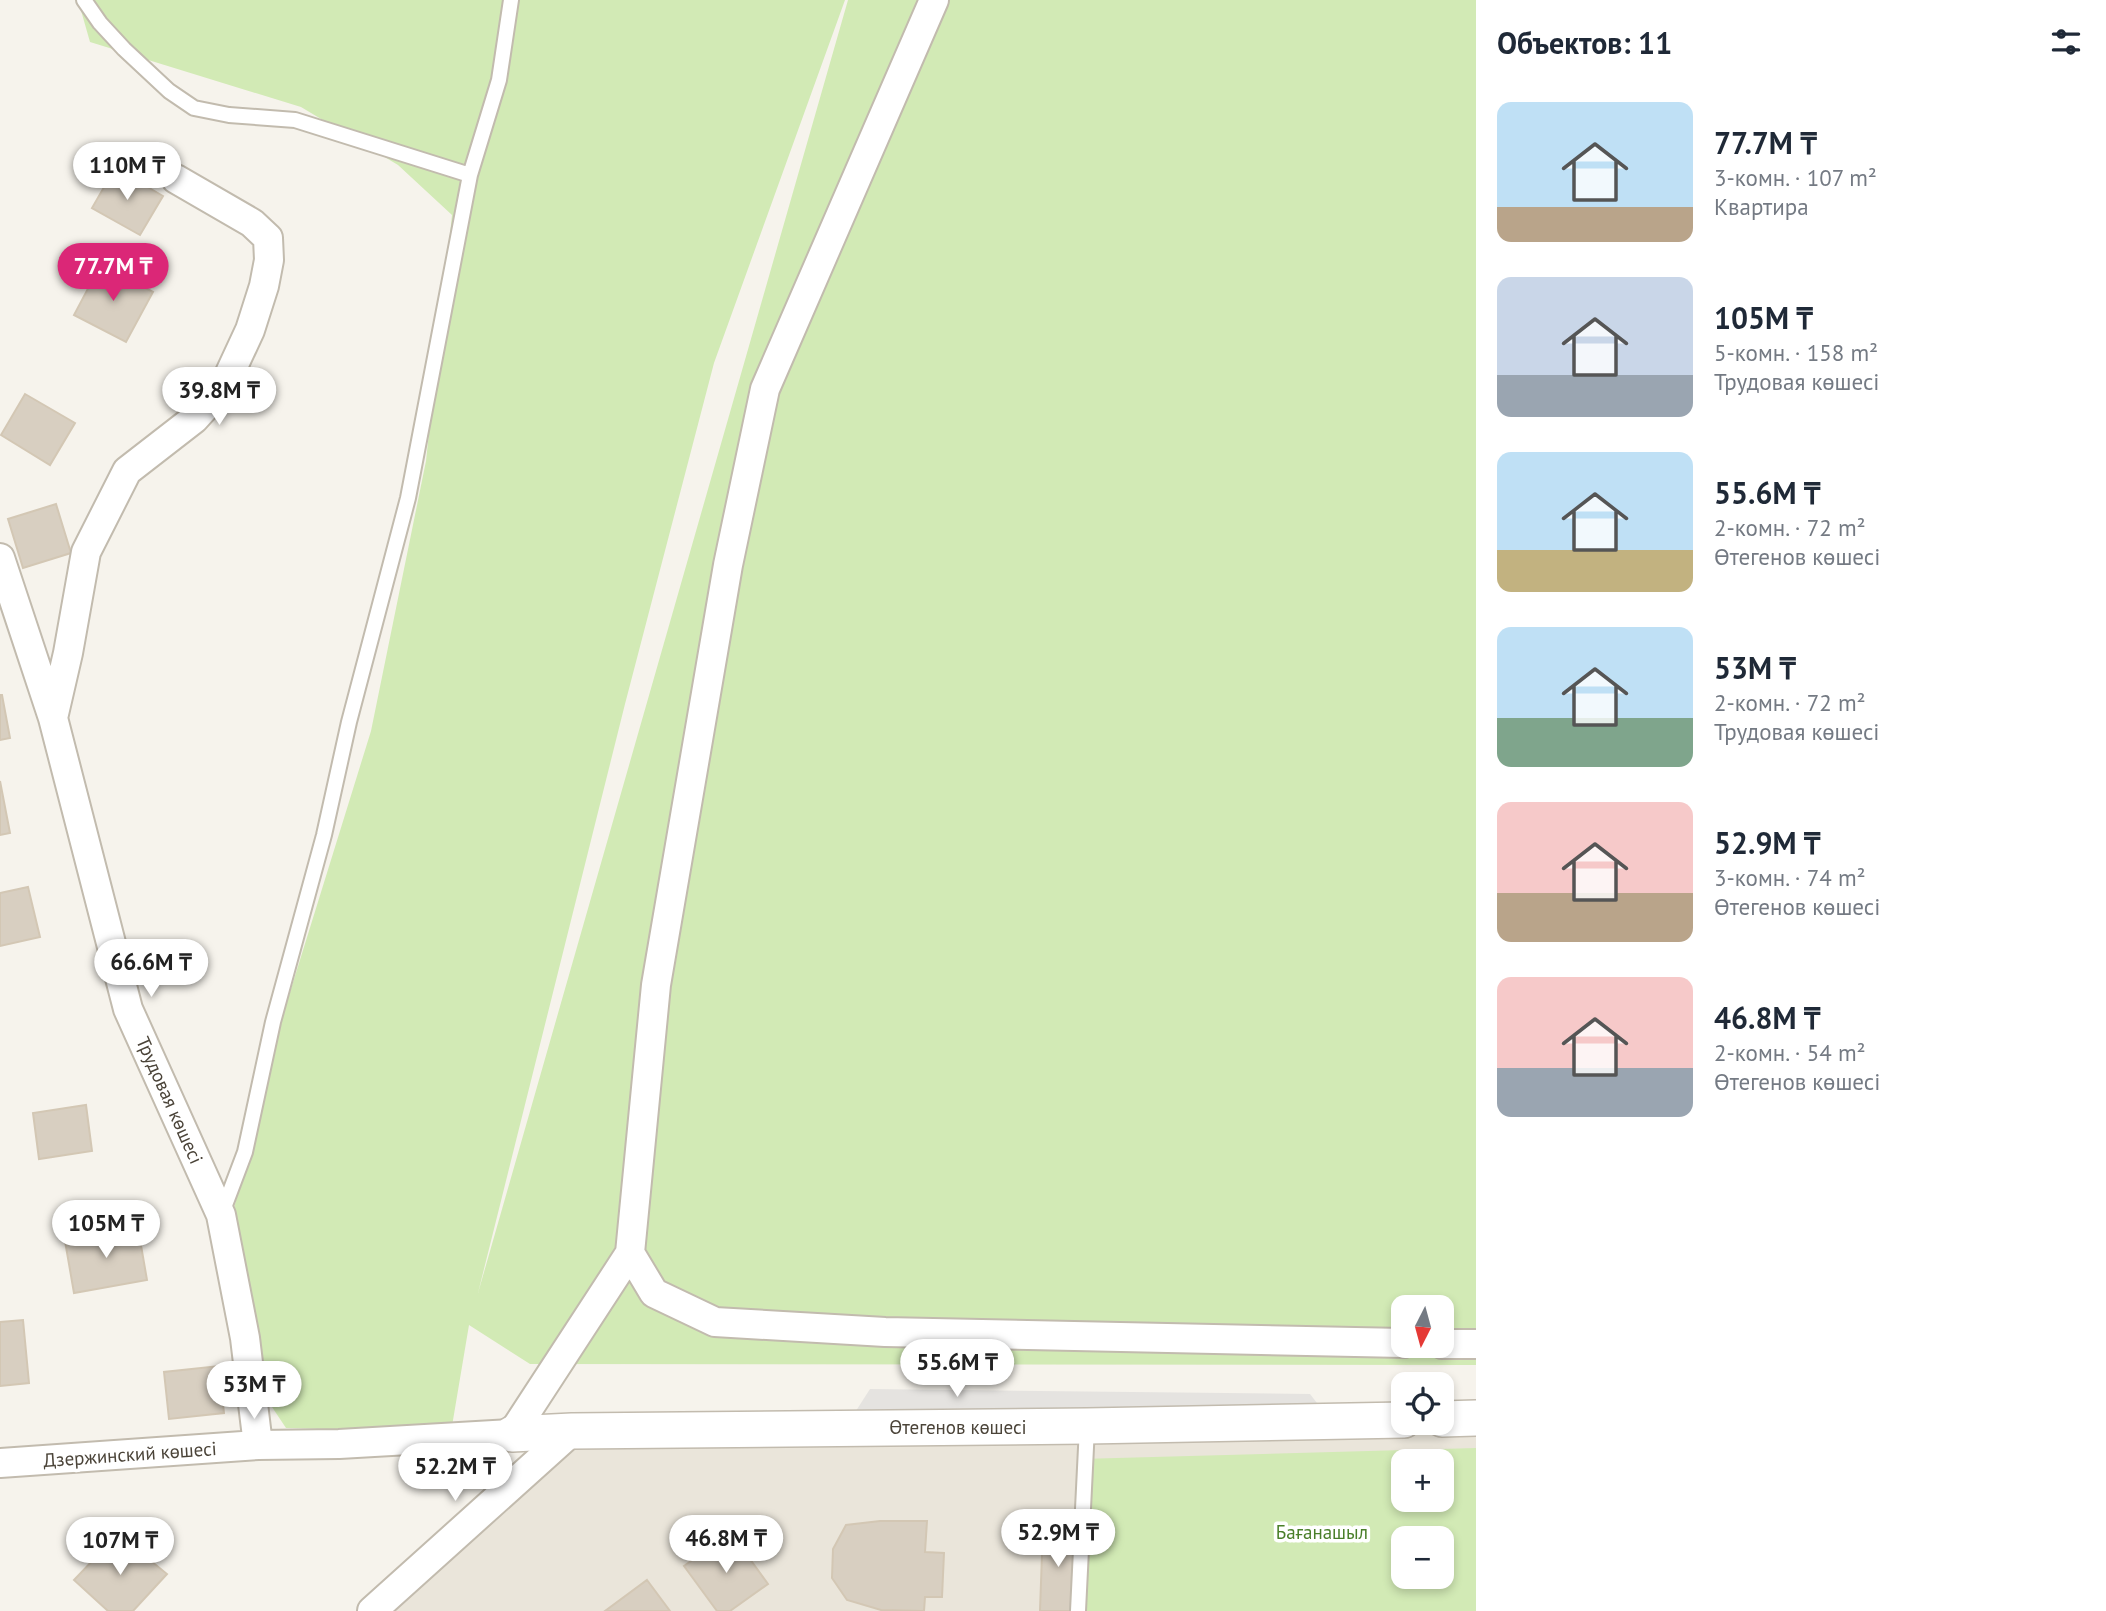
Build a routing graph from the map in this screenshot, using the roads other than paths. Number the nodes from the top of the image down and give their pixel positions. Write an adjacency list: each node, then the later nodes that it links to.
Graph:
1 (84, 0): 4 (lane)
2 (511, 0): 4 (lane)
3 (934, 0): 9 (street)
4 (470, 175): 8 (lane)
5 (176, 179): 7 (street)
6 (0, 558): 7 (street, Трудовая көшесі)
7 (53, 718): 8 (street, Трудовая көшесі)
8 (221, 1215): 19 (street, Трудовая көшесі)
9 (630, 1253): 10 (street); 18 (street)
10 (1391, 1343)
11 (1454, 1344): 12 (street)
12 (1476, 1344)
13 (1476, 1418): 14 (street)
14 (1454, 1419)
15 (1391, 1420): 16 (street, Өтегенов көшесі)
16 (1087, 1426): 17 (street, Өтегенов көшесі); 22 (lane)
17 (572, 1432): 18 (street, Өтегенов көшесі); 21 (street)
18 (512, 1434): 19 (street, Дзержинский көшесі)
19 (258, 1445): 20 (street, Дзержинский көшесі)
20 (0, 1463)
21 (372, 1611)
22 (1078, 1611)

